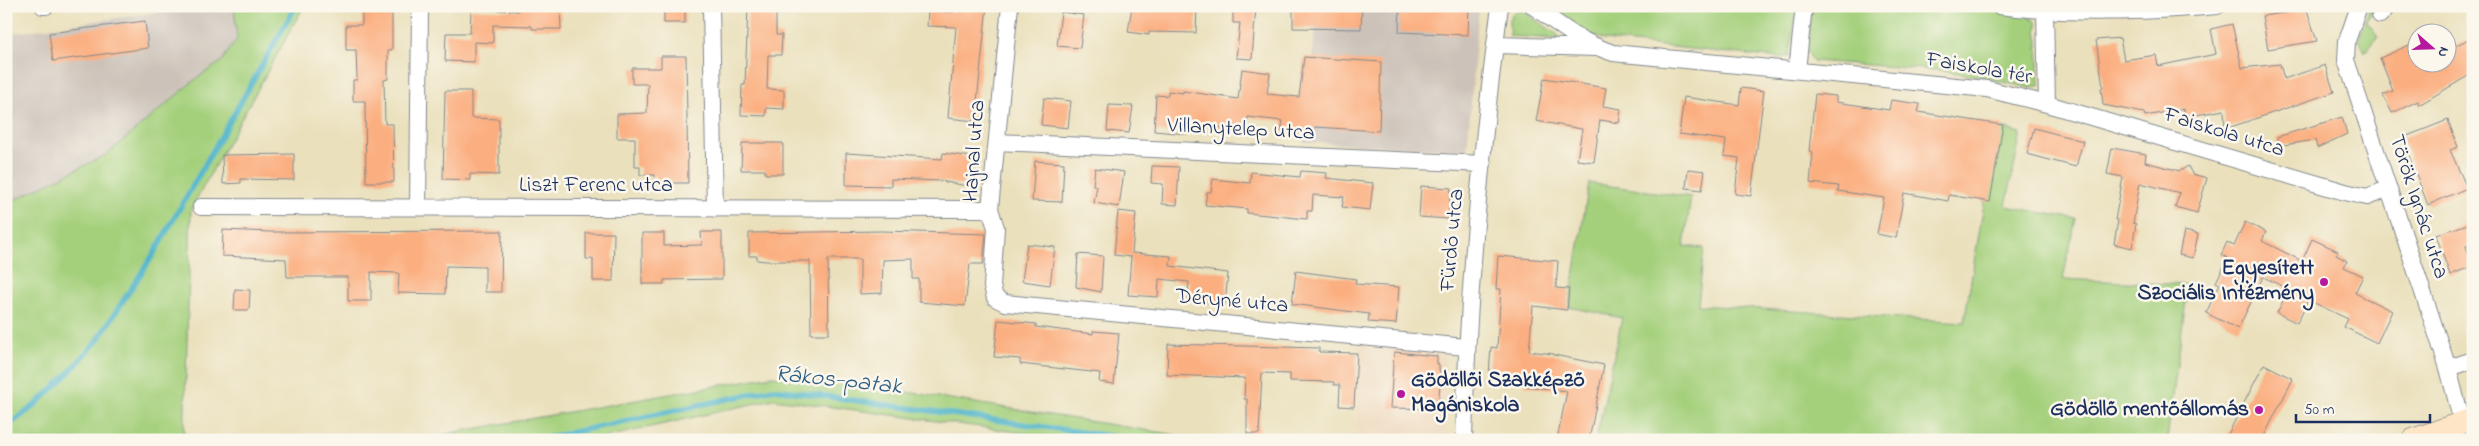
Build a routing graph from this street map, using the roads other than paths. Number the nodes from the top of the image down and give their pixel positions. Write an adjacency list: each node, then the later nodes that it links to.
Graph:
1 (420, 6): 19 (street)
2 (711, 6): 20 (street)
3 (1010, 6): 15 (street, Hajnal utca)
4 (1500, 6): 11 (street)
5 (1533, 6): 12 (street, Faiskola tér)
6 (1804, 6): 13 (street)
7 (1999, 6): 10 (street)
8 (2217, 6): 10 (street)
9 (2359, 6): 17 (street, Török Ignác utca)
10 (2045, 12): 14 (street, Faiskola tér)
11 (1496, 45): 12 (street, Faiskola tér); 16 (street, Fürdő utca)
12 (1598, 48): 13 (street, Faiskola tér)
13 (1797, 70): 14 (street, Faiskola tér)
14 (2047, 104): 17 (street, Faiskola utca)
15 (997, 142): 16 (street, Villanytelep utca); 21 (street, Hajnal utca)
16 (1483, 164): 23 (street, Fürdő utca)
17 (2388, 189): 25 (street, Török Ignác utca)
18 (201, 207): 19 (street, Liszt Ferenc utca)
19 (418, 207): 20 (street, Liszt Ferenc utca)
20 (715, 209): 21 (street, Liszt Ferenc utca)
21 (990, 209): 22 (street, Hajnal utca)
22 (995, 298): 23 (street, Déryné utca)
23 (1466, 347): 27 (street, Fürdő utca)
24 (2473, 360): 25 (street)
25 (2448, 368): 26 (street, Török Ignác utca)
26 (2468, 420): 28 (street)
27 (1464, 440)
28 (2413, 440)

